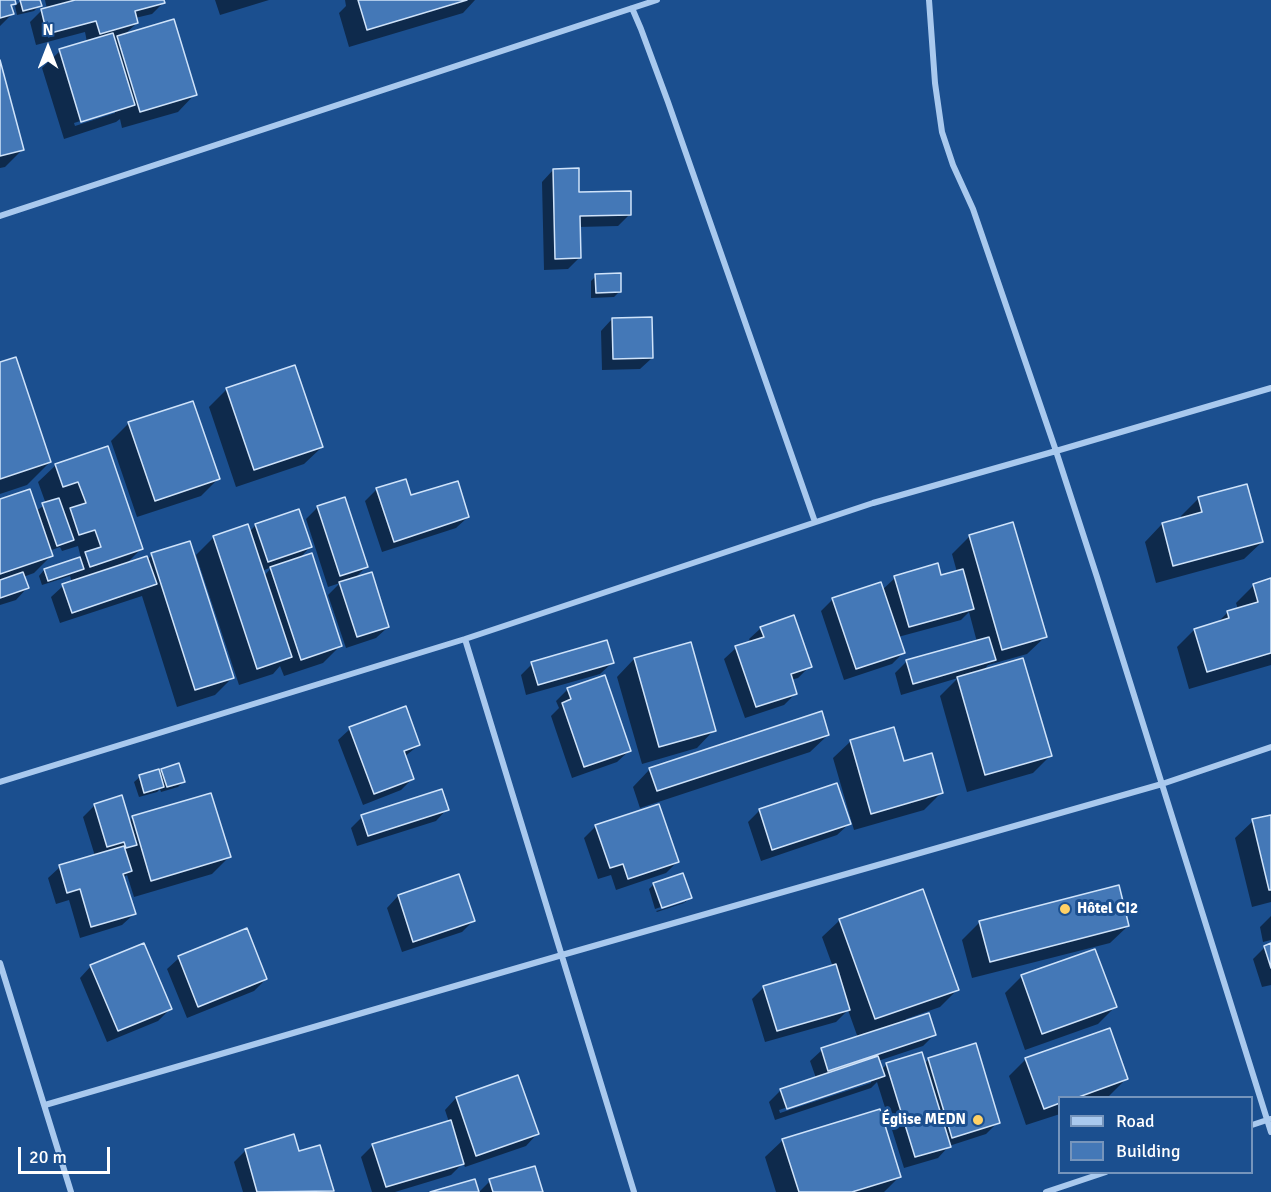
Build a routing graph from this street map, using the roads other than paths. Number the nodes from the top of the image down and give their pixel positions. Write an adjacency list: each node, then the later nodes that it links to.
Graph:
1 (657, 0): 3 (street)
2 (929, 0): 6 (street)
3 (632, 8): 4 (street); 7 (street)
4 (0, 216)
5 (1271, 388): 6 (street)
6 (1056, 451): 7 (street); 11 (street)
7 (815, 522): 8 (street)
8 (465, 639): 10 (street); 12 (street)
9 (1271, 747): 11 (street)
10 (0, 782)
11 (1161, 784): 12 (street); 15 (street)
12 (562, 955): 14 (street); 20 (street)
13 (0, 963): 14 (street)
14 (45, 1106): 19 (street)
15 (1269, 1119): 16 (street); 17 (street)
16 (1253, 1124)
17 (1271, 1132)
18 (1103, 1174): 21 (street)
19 (71, 1192)
20 (634, 1192)
21 (1046, 1192)

